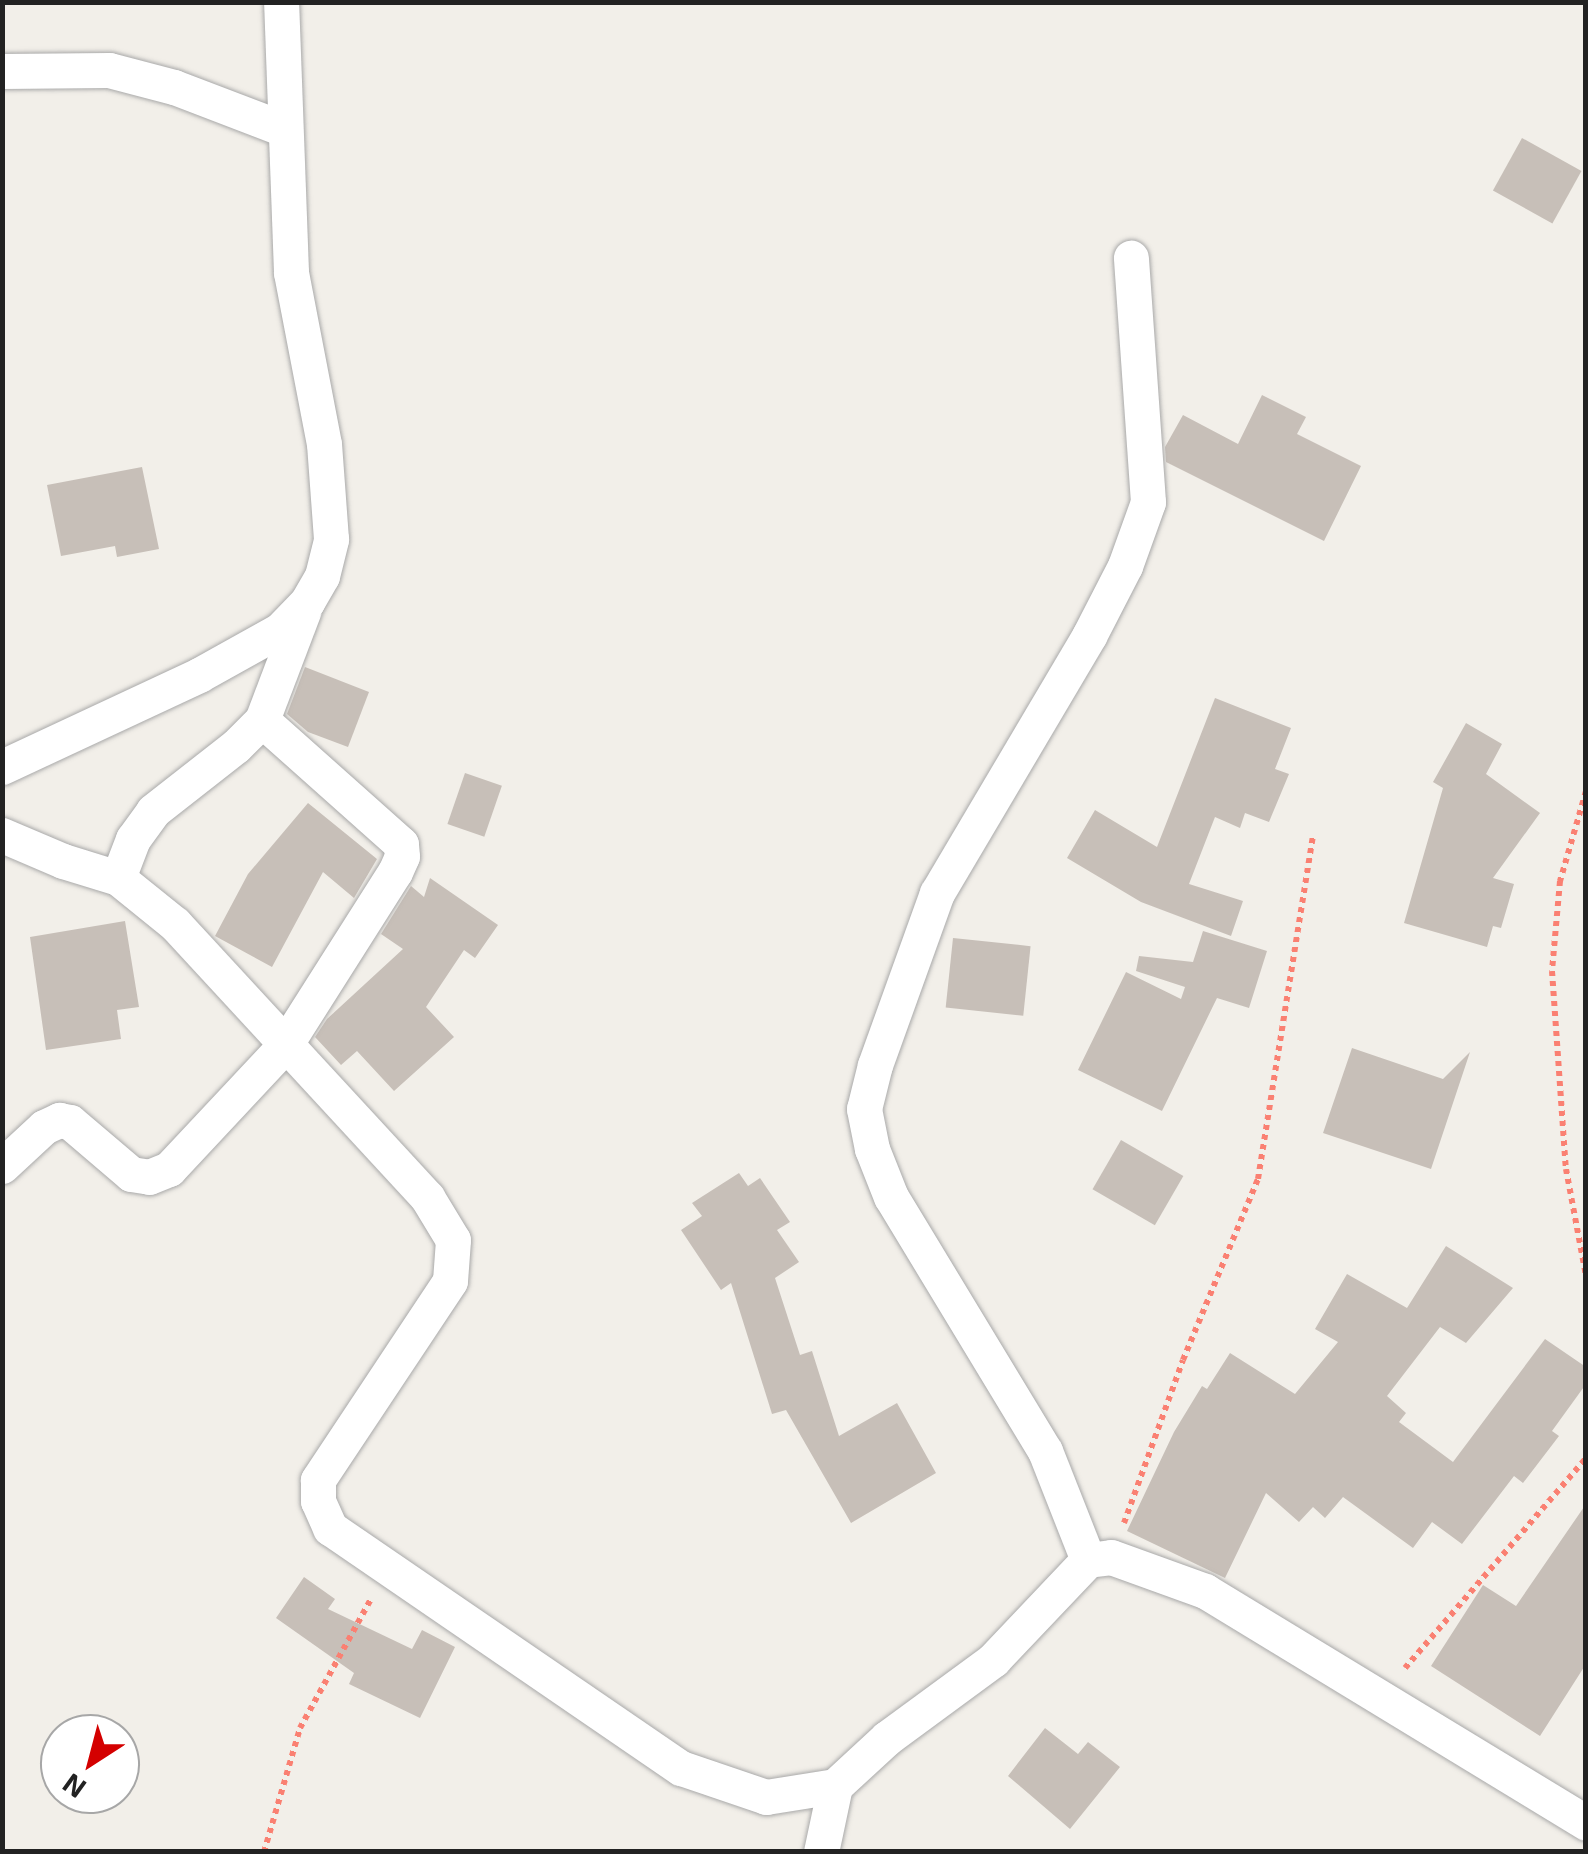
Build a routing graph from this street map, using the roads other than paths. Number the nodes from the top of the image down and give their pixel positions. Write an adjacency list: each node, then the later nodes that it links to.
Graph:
1 (281, 2): 3 (street)
2 (2, 70): 3 (street)
3 (284, 129): 5 (street)
4 (1132, 258): 12 (street)
5 (307, 602): 6 (street); 7 (street)
6 (262, 720): 9 (street); 10 (street)
7 (2, 767)
8 (2, 835): 9 (street)
9 (118, 878): 10 (street)
10 (285, 1046): 11 (street); 13 (street)
11 (2, 1166)
12 (1099, 1558): 13 (street); 14 (street)
13 (835, 1786): 15 (street)
14 (1586, 1824)
15 (821, 1852)

